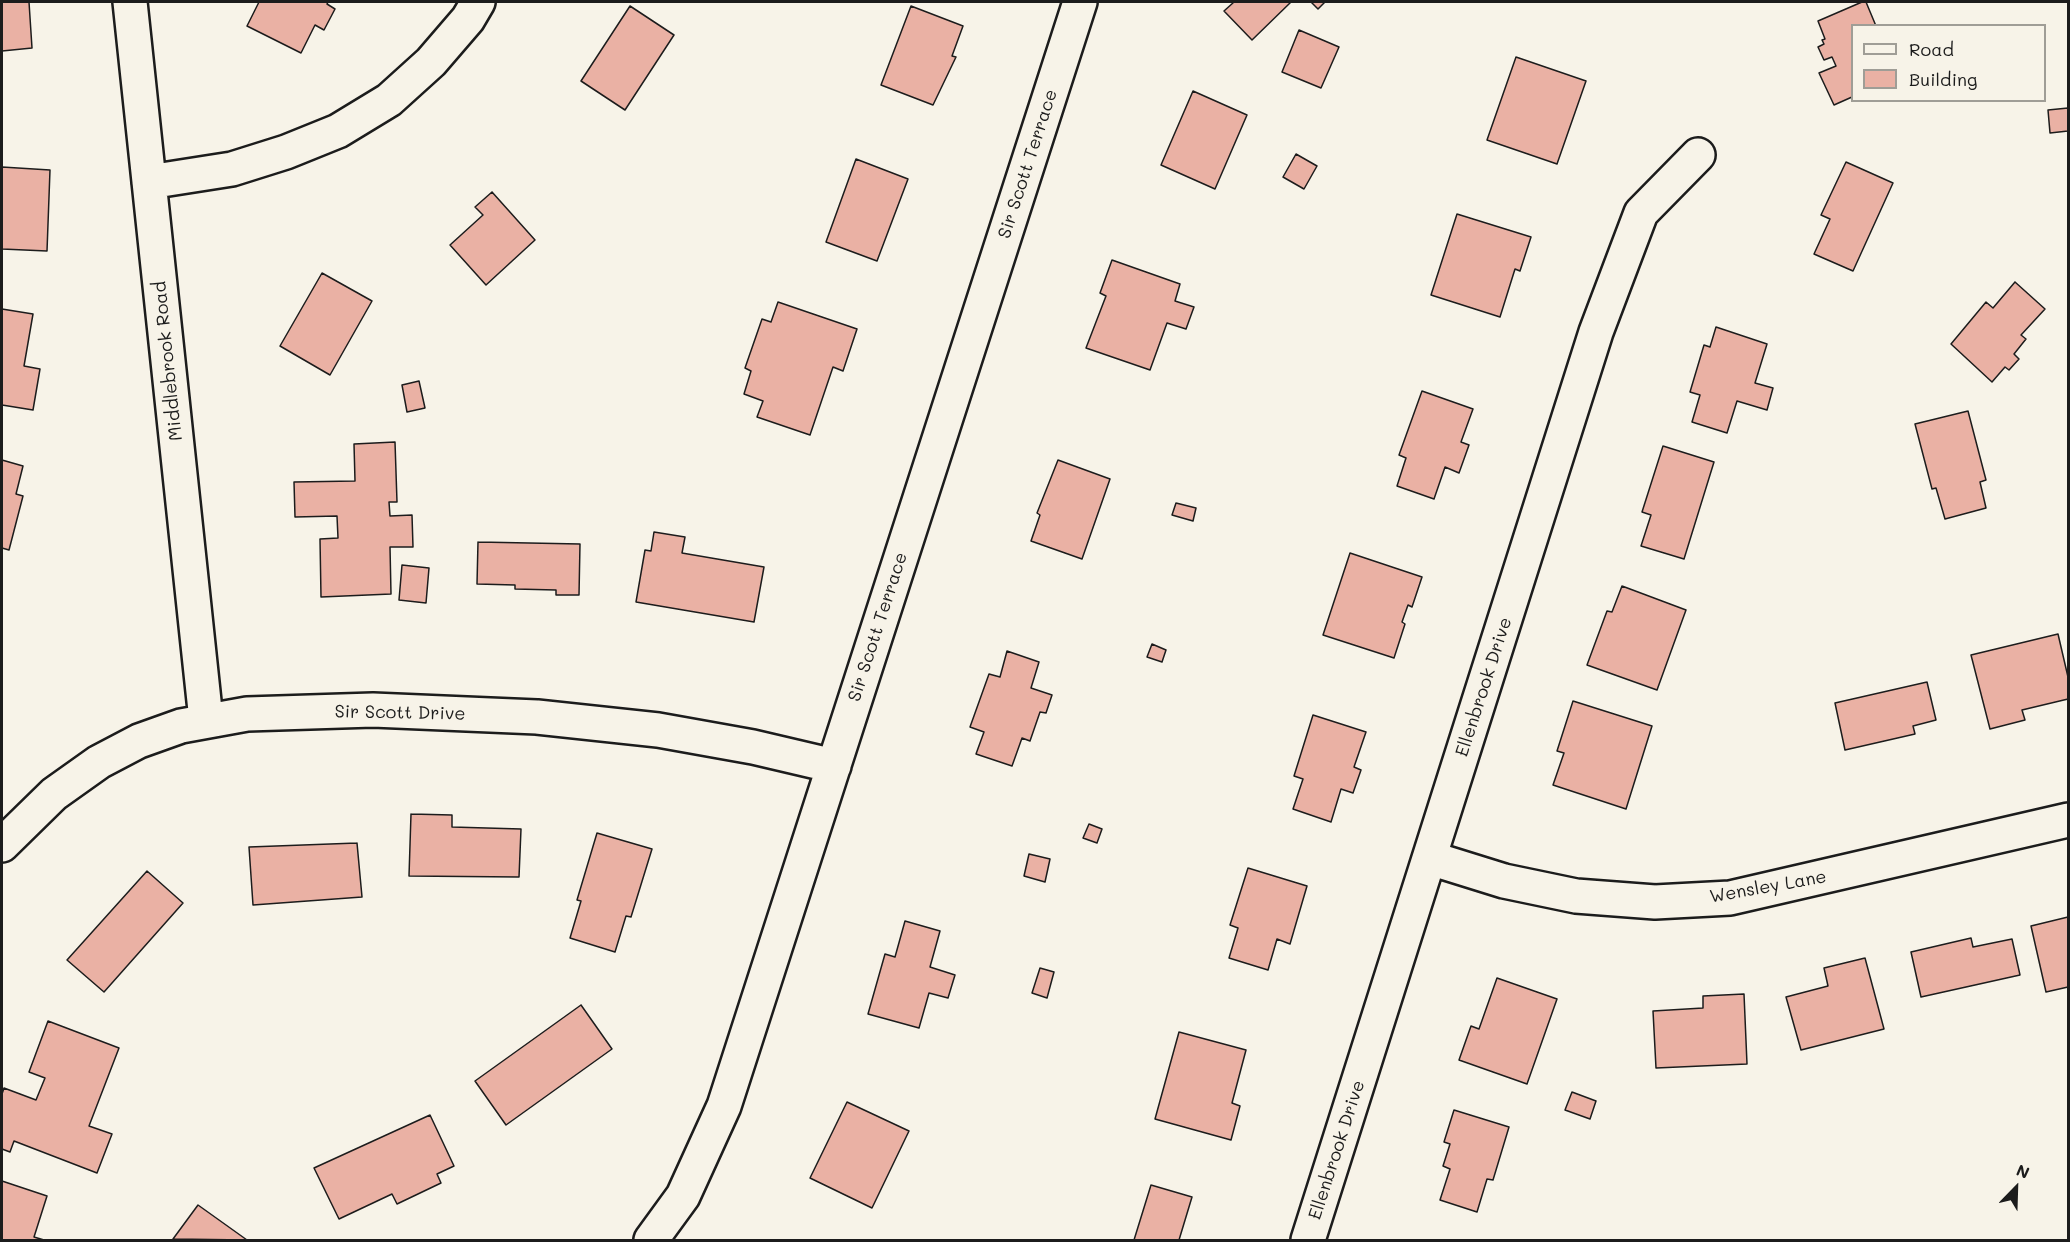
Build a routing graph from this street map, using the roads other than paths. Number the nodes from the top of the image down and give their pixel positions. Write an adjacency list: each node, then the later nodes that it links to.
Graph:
1 (130, 2): 5 (street, Middlebrook Road)
2 (478, 2): 5 (street)
3 (1080, 2): 7 (street, Sir Scott Terrace)
4 (1698, 155): 10 (street, Ellenbrook Drive)
5 (149, 183): 6 (street, Middlebrook Road)
6 (206, 720): 7 (street, Sir Scott Drive); 9 (street, Sir Scott Drive)
7 (834, 766): 11 (street, Sir Scott Terrace)
8 (2068, 820): 10 (street, Wensley Lane)
9 (2, 845)
10 (1430, 858): 12 (street, Ellenbrook Drive)
11 (651, 1240)
12 (1308, 1240)

